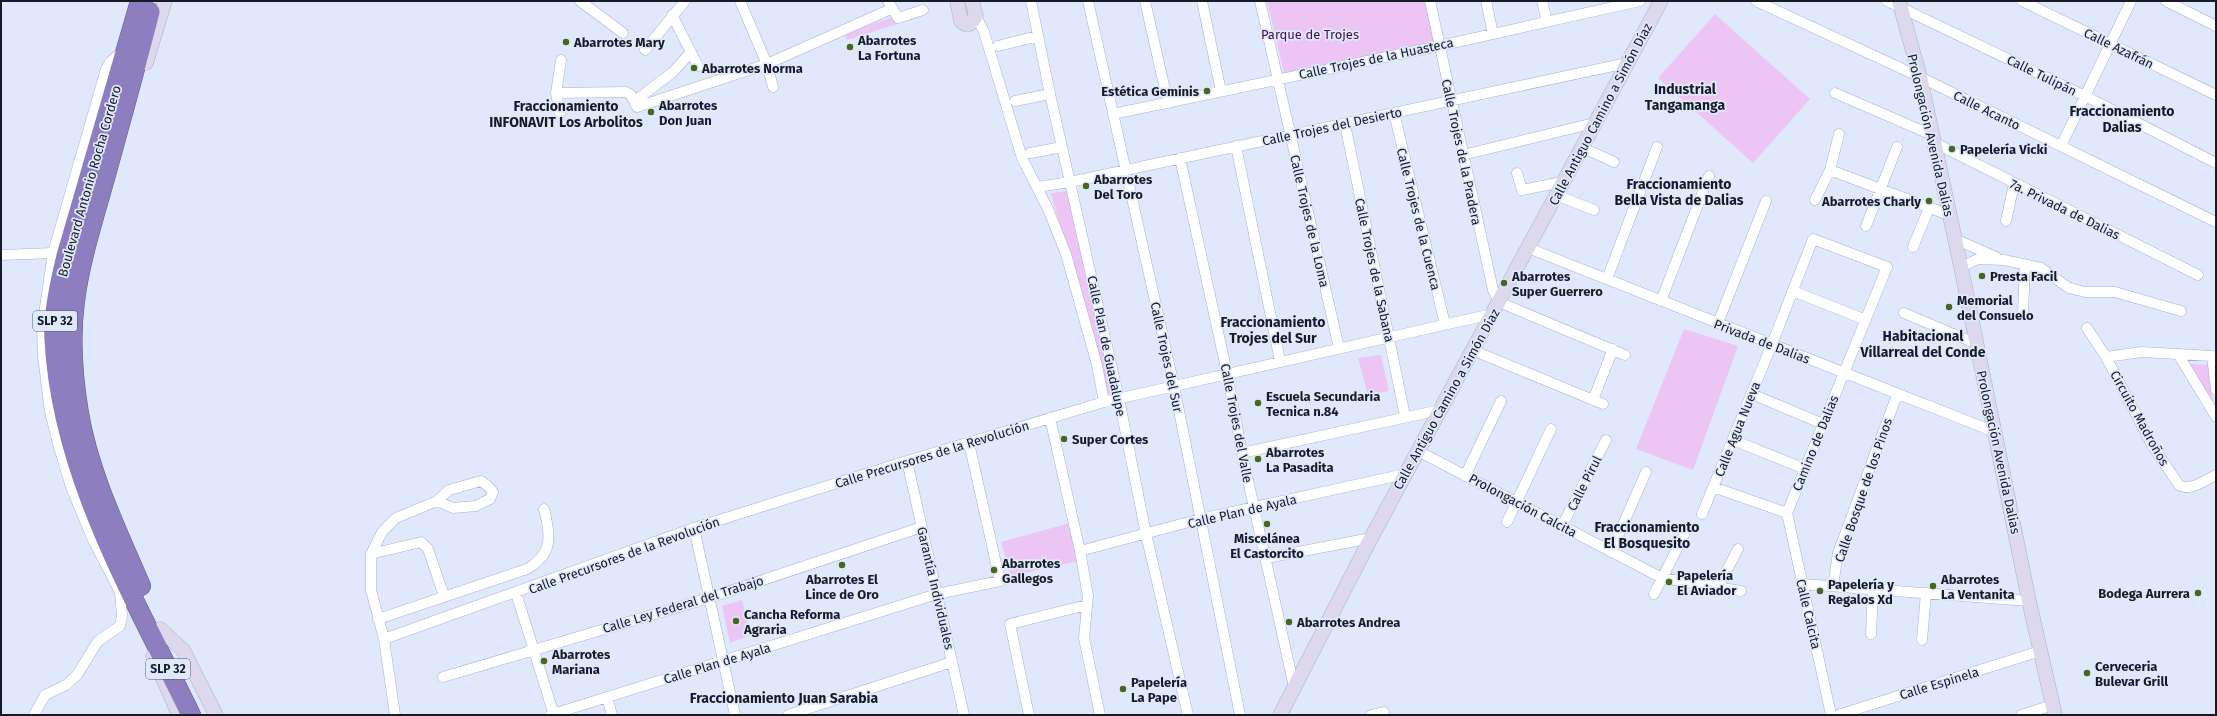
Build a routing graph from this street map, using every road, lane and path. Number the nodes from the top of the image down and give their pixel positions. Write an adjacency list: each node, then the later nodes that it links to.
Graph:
1 (140, 1): 39 (highway, Boulevard Antonio Rocha Cordero / SLP 32)
2 (153, 1): 64 (highway, Boulevard Antonio Rocha Cordero / SLP 32)
3 (165, 1): 64 (main road)
4 (580, 1): 33 (street)
5 (685, 1): 29 (street)
6 (740, 1): 44 (street)
7 (957, 1): 30 (main road)
8 (972, 1): 30 (main road)
9 (1032, 1): 35 (street, Calle Plan de Guadalupe)
10 (1088, 1): 61 (street, Calle Trojes del Sur)
11 (1145, 1): 58 (street)
12 (1202, 1): 49 (street)
13 (1260, 1): 47 (street, Calle Trojes de la Loma)
14 (1430, 1): 38 (street, Calle Trojes de la Pradera)
15 (1486, 1): 34 (street)
16 (1542, 1): 31 (street)
17 (1640, 1): 27 (street, Calle Trojes de la Huasteca)
18 (1661, 1): 43 (main road, Calle Antiguo Camino a Simón Díaz)
19 (1756, 1): 24 (street, Calle Acanto)
20 (1887, 1): 25 (street, Calle Tulipán)
21 (2022, 1): 36 (street, Calle Azafrán)
22 (2131, 1): 36 (street)
23 (2166, 1): 32 (street)
24 (1770, 4): 46 (street, Calle Acanto)
25 (1900, 4): 46 (main road, Prolongación Avenida Dalias); 54 (street, Calle Tulipán)
26 (890, 5): 28 (street); 44 (street)
27 (1603, 5): 31 (street, Calle Trojes de la Huasteca)
28 (923, 10)
29 (672, 15): 40 (street); 41 (street)
30 (976, 16): 85 (street)
31 (1547, 22): 34 (street, Calle Trojes de la Huasteca)
32 (2216, 26)
33 (623, 33)
34 (1493, 34): 38 (street, Calle Trojes de la Huasteca)
35 (1038, 36): 37 (street); 51 (street, Calle Plan de Guadalupe)
36 (2110, 44): 53 (street, Calle Azafrán); 54 (street)
37 (998, 46)
38 (1439, 46): 47 (street, Calle Trojes de la Huasteca); 57 (street, Calle Trojes de la Pradera)
39 (126, 49): 99 (street); 178 (highway, Boulevard Antonio Rocha Cordero / SLP 32)
40 (645, 50)
41 (691, 52): 45 (street); 55 (street)
42 (561, 60): 50 (street)
43 (1627, 63): 57 (street, Calle Trojes del Desierto); 62 (main road, Calle Antiguo Camino a Simón Díaz)
44 (767, 64): 48 (street); 55 (street)
45 (698, 66)
46 (1920, 77): 67 (main road, Prolongación Avenida Dalias); 69 (street, Calle Acanto)
47 (1278, 79): 49 (street, Calle Trojes de la Huasteca); 65 (street, Calle Trojes de la Loma)
48 (773, 87)
49 (1221, 91): 58 (street, Calle Trojes de la Huasteca)
50 (556, 93): 55 (street); 60 (street)
51 (1050, 94): 56 (street); 70 (street, Calle Plan de Guadalupe)
52 (1835, 94): 67 (street, 7a. Privada de Dalias)
53 (2216, 95)
54 (2085, 96): 69 (street); 78 (street, Calle Tulipán)
55 (635, 101)
56 (1015, 101)
57 (1451, 101): 59 (street, Calle Trojes del Desierto); 75 (street, Calle Trojes de la Pradera)
58 (1168, 103): 61 (street, Calle Trojes de la Huasteca)
59 (1394, 113): 63 (street, Calle Trojes del Desierto); 115 (street, Calle Trojes de la Cuenca)
60 (560, 114)
61 (1113, 114): 79 (street, Calle Trojes del Sur)
62 (1594, 123): 71 (main road, Calle Antiguo Camino a Simón Díaz); 75 (street)
63 (1345, 124): 65 (street, Calle Trojes del Desierto); 117 (street, Calle Trojes de la Sabana)
64 (118, 134): 190 (highway, Boulevard Antonio Rocha Cordero / SLP 32)
65 (1290, 134): 68 (street, Calle Trojes del Desierto); 120 (street, Calle Trojes de la Loma)
66 (1840, 134): 80 (street)
67 (1933, 139): 84 (street, 7a. Privada de Dalias); 92 (main road, Prolongación Avenida Dalias)
68 (1236, 146): 76 (street, Calle Trojes del Desierto); 126 (street)
69 (2061, 146): 94 (street, Calle Acanto)
70 (1062, 147): 74 (street); 83 (street, Calle Plan de Guadalupe)
71 (1581, 147): 77 (street); 86 (main road, Calle Antiguo Camino a Simón Díaz)
72 (1657, 147): 105 (street)
73 (1897, 148): 87 (street)
74 (1030, 153)
75 (1463, 155): 107 (street, Calle Trojes de la Pradera)
76 (1180, 158): 79 (street, Calle Trojes del Desierto); 127 (street, Calle Trojes del Valle)
77 (1614, 162)
78 (2216, 163)
79 (1126, 169): 83 (street, Calle Trojes del Desierto); 129 (street, Calle Trojes del Sur)
80 (1830, 170): 87 (street); 88 (street)
81 (1517, 173): 86 (street)
82 (1710, 176): 108 (street)
83 (1070, 182): 85 (street, Calle Trojes del Desierto); 133 (street, Calle Plan de Guadalupe)
84 (2014, 184): 93 (street); 104 (street, 7a. Privada de Dalias)
85 (1037, 187): 134 (street)
86 (1559, 188): 91 (street); 98 (main road, Calle Antiguo Camino a Simón Díaz)
87 (1880, 190): 90 (street); 95 (street)
88 (1815, 200)
89 (1766, 201): 114 (street)
90 (1929, 208): 92 (street); 97 (street)
91 (1594, 210)
92 (1950, 215): 96 (main road, Prolongación Avenida Dalias)
93 (2006, 221)
94 (2216, 222)
95 (1866, 226)
96 (1955, 239): 101 (street); 103 (main road, Prolongación Avenida Dalias)
97 (1913, 246)
98 (1528, 248): 105 (street, Privada de Dalias); 107 (main road, Calle Antiguo Camino a Simón Díaz)
99 (53, 253): 100 (street); 178 (street)
100 (1, 255)
101 (2004, 260): 102 (street); 103 (street)
102 (2025, 265): 109 (street); 110 (street)
103 (1961, 266): 119 (main road, Prolongación Avenida Dalias)
104 (2198, 275)
105 (1607, 280): 108 (street, Privada de Dalias)
106 (1793, 291): 113 (street); 113 (street, Calle Agua Nueva); 118 (street, Calle Agua Nueva)
107 (1499, 301): 112 (main road, Calle Antiguo Camino a Simón Díaz); 121 (street)
108 (1661, 301): 114 (street, Privada de Dalias)
109 (2181, 311)
110 (2023, 312)
111 (1904, 313): 119 (street)
112 (1492, 314): 115 (street, Calle Precursores de la Revolución); 122 (main road, Calle Antiguo Camino a Simón Díaz)
113 (1866, 320): 128 (street, Camino de Dalias)
114 (1718, 323): 118 (street, Privada de Dalias)
115 (1445, 324): 117 (street, Calle Precursores de la Revolución)
116 (2087, 328): 125 (street, Circuito Madroños)
117 (1388, 336): 120 (street, Calle Precursores de la Revolución); 137 (street, Calle Trojes de la Sabana)
118 (1772, 344): 128 (street, Privada de Dalias); 131 (street, Calle Agua Nueva)
119 (1977, 344): 142 (main road, Prolongación Avenida Dalias)
120 (1339, 348): 126 (street, Calle Precursores de la Revolución)
121 (1613, 349): 122 (street); 124 (street)
122 (1472, 350): 136 (main road, Calle Antiguo Camino a Simón Díaz)
123 (2178, 354): 125 (street, Circuito Madroños); 130 (street, Circuito Madroños); 138 (street)
124 (1625, 355)
125 (2106, 357): 152 (street, Circuito Madroños)
126 (1280, 361): 127 (street, Calle Precursores de la Revolución)
127 (1227, 373): 129 (street, Calle Precursores de la Revolución); 147 (street, Calle Trojes del Valle)
128 (1844, 373): 132 (street, Privada de Dalias); 140 (street, Camino de Dalias)
129 (1174, 386): 133 (street, Calle Precursores de la Revolución); 161 (street, Calle Trojes del Sur)
130 (2216, 390)
131 (1752, 394): 140 (street); 144 (street, Calle Agua Nueva)
132 (1897, 395): 142 (street, Privada de Dalias); 176 (street, Calle Bosque de los Pinos)
133 (1119, 399): 134 (street, Calle Precursores de la Revolución); 166 (street, Calle Plan de Guadalupe)
134 (1104, 402): 139 (street, Calle Precursores de la Revolución)
135 (1501, 402): 153 (street)
136 (1440, 410): 137 (street); 146 (main road, Calle Antiguo Camino a Simón Díaz)
137 (1405, 416): 147 (street)
138 (2216, 417)
139 (1050, 418): 145 (street, Calle Precursores de la Revolución); 170 (street)
140 (1823, 424): 149 (street, Camino de Dalias)
141 (1551, 429): 156 (street)
142 (1995, 432): 187 (main road, Prolongación Avenida Dalias)
143 (1606, 440): 163 (street, Calle Pirul)
144 (1732, 440): 149 (street); 154 (street, Calle Agua Nueva)
145 (969, 443): 148 (street, Calle Precursores de la Revolución); 183 (street, Calle Plan de Ayala)
146 (1418, 451): 151 (main road, Calle Antiguo Camino a Simón Díaz); 153 (street, Prolongación Calcita)
147 (1242, 453): 157 (street, Calle Trojes del Valle)
148 (907, 461): 164 (street, Garantía Individuales); 165 (street, Calle Precursores de la Revolución)
149 (1805, 469): 159 (street, Camino de Dalias)
150 (1646, 472): 171 (street)
151 (1405, 474): 157 (street, Calle Plan de Ayala); 168 (main road, Calle Antiguo Camino a Simón Díaz)
152 (2216, 475)
153 (1465, 476): 156 (street, Prolongación Calcita)
154 (1713, 487): 159 (street); 160 (street, Calle Agua Nueva)
155 (437, 501): 155 (street); 172 (street)
156 (1517, 503): 162 (street); 163 (street, Prolongación Calcita)
157 (1254, 508): 161 (street, Calle Plan de Ayala); 173 (street, Calle Trojes del Valle)
158 (544, 509): 185 (street)
159 (1787, 513): 175 (street, Calle Calcita)
160 (1702, 514)
161 (1200, 519): 166 (street, Calle Plan de Ayala); 215 (street, Calle Trojes del Sur)
162 (1507, 522)
163 (1562, 526): 171 (street, Prolongación Calcita)
164 (922, 527): 183 (street, Garantía Individuales); 186 (street, Calle Ley Federal del Trabajo)
165 (694, 528): 181 (street, Calle Precursores de la Revolución); 186 (street)
166 (1146, 534): 170 (street, Calle Plan de Ayala); 214 (street, Calle Plan de Guadalupe)
167 (1684, 535): 174 (street)
168 (1371, 538): 173 (street); 199 (main road, Calle Antiguo Camino a Simón Díaz)
169 (1738, 549): 177 (street)
170 (1080, 551): 188 (street)
171 (1611, 552): 174 (street, Prolongación Calcita)
172 (371, 554): 185 (street); 189 (street)
173 (1267, 558): 199 (street, Calle Trojes del Valle)
174 (1662, 578): 177 (street, Prolongación Calcita); 184 (street)
175 (1802, 584): 176 (street); 218 (street, Calle Calcita)
176 (1833, 586): 179 (street)
177 (1718, 587): 180 (street, Prolongación Calcita)
178 (124, 589): 190 (highway, Boulevard Antonio Rocha Cordero / SLP 32); 204 (street)
179 (1873, 589): 182 (street); 191 (street)
180 (1741, 591)
181 (516, 593): 192 (street, Calle Precursores de la Revolución); 194 (street)
182 (1926, 593): 187 (street); 193 (street)
183 (937, 594): 196 (street, Calle Plan de Ayala); 197 (street, Garantía Individuales)
184 (1654, 594)
185 (444, 596): 189 (street)
186 (709, 598): 194 (street, Calle Ley Federal del Trabajo); 196 (street)
187 (2029, 600): 195 (main road, Prolongación Avenida Dalias)
188 (1088, 605): 212 (street); 213 (street)
189 (378, 619): 192 (street)
190 (155, 631): 201 (highway, Boulevard Antonio Rocha Cordero / SLP 32); 205 (main road, Boulevard Antonio Rocha Cordero / SLP 32)
191 (1871, 634)
192 (384, 638): 206 (street)
193 (1922, 640)
194 (534, 649): 198 (street, Calle Ley Federal del Trabajo); 207 (street)
195 (2040, 651): 202 (main road, Prolongación Avenida Dalias); 219 (street, Calle Espinela)
196 (724, 661): 200 (street, Calle Plan de Ayala); 209 (street)
197 (952, 662): 210 (street); 211 (street, Garantía Individuales)
198 (442, 676)
199 (1294, 687): 216 (main road, Calle Antiguo Camino a Simón Díaz)
200 (607, 697): 207 (street, Calle Plan de Ayala); 208 (street)
201 (191, 710)
202 (2054, 710): 220 (street)
203 (1384, 712): 217 (street)
204 (34, 715)
205 (216, 715)
206 (395, 715)
207 (553, 715)
208 (612, 715)
209 (736, 715)
210 (788, 715)
211 (964, 715)
212 (1029, 715)
213 (1100, 715)
214 (1188, 715)
215 (1240, 715)
216 (1280, 715)
217 (1371, 715)
218 (1831, 715)
219 (1838, 715)
220 (2021, 715)

